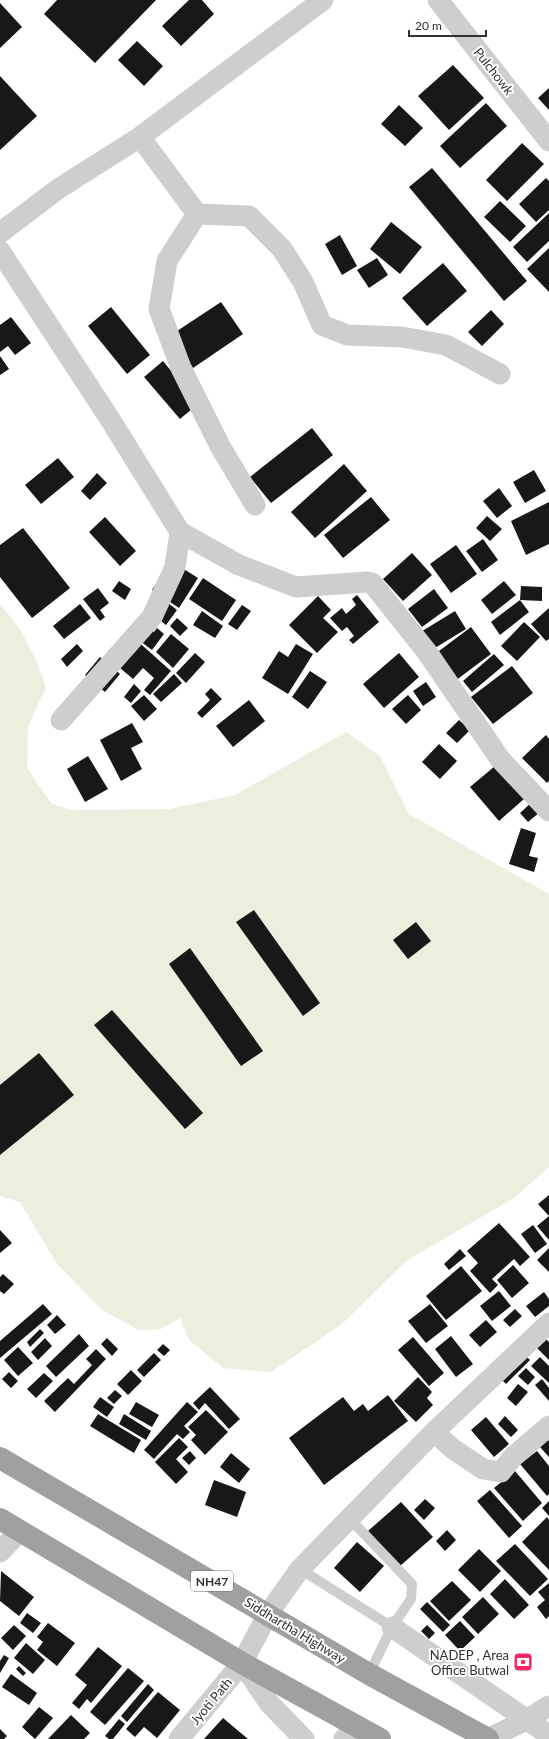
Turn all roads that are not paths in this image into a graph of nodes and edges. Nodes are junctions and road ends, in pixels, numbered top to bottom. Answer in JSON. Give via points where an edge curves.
{"nodes":[{"id":1,"x":323,"y":0,"type":"edge"},
{"id":2,"x":438,"y":0,"type":"edge"},
{"id":3,"x":140,"y":137,"type":"junction"},
{"id":4,"x":549,"y":141,"type":"edge"},
{"id":5,"x":197,"y":214,"type":"junction"},
{"id":6,"x":0,"y":233,"type":"edge"},
{"id":7,"x":0,"y":251,"type":"edge"},
{"id":8,"x":500,"y":374,"type":"dead end"},
{"id":9,"x":256,"y":505,"type":"dead end"},
{"id":10,"x":180,"y":532,"type":"junction"},
{"id":11,"x":61,"y":720,"type":"dead end"},
{"id":12,"x":549,"y":811,"type":"edge"},
{"id":13,"x":549,"y":1323,"type":"edge"},
{"id":14,"x":549,"y":1426,"type":"edge"},
{"id":15,"x":434,"y":1432,"type":"junction"},
{"id":16,"x":0,"y":1458,"type":"edge"},
{"id":17,"x":0,"y":1519,"type":"edge"},
{"id":18,"x":350,"y":1519,"type":"junction"},
{"id":19,"x":20,"y":1531,"type":"junction"},
{"id":20,"x":0,"y":1552,"type":"edge"},
{"id":21,"x":300,"y":1569,"type":"junction"},
{"id":22,"x":268,"y":1614,"type":"junction"},
{"id":23,"x":392,"y":1627,"type":"junction"},
{"id":24,"x":242,"y":1664,"type":"junction"},
{"id":25,"x":369,"y":1674,"type":"junction"},
{"id":26,"x":549,"y":1706,"type":"edge"},
{"id":27,"x":526,"y":1720,"type":"junction"},
{"id":28,"x":349,"y":1732,"type":"edge"},
{"id":29,"x":549,"y":1735,"type":"edge"},
{"id":30,"x":180,"y":1739,"type":"edge"},
{"id":31,"x":304,"y":1739,"type":"edge"},
{"id":32,"x":380,"y":1739,"type":"edge"},
{"id":33,"x":488,"y":1739,"type":"edge"}],
"edges":[{"from":1,"to":3,"type":"street"},
{"from":2,"to":4,"type":"street","name":"Pulchowk"},
{"from":3,"to":5,"type":"street"},
{"from":3,"to":6,"type":"street","via":[[58,189]]},
{"from":5,"to":8,"type":"street","via":[[249,216],[282,249],[303,282],[322,325],[347,335],[402,336],[446,345]]},
{"from":5,"to":9,"type":"street","via":[[167,261],[160,309],[181,368],[220,446]]},
{"from":7,"to":10,"type":"street"},
{"from":10,"to":11,"type":"street","via":[[175,567],[152,617]]},
{"from":10,"to":12,"type":"street","via":[[238,565],[296,587],[367,582],[372,584],[427,652],[500,759]]},
{"from":13,"to":15,"type":"street","name":"Jyoti Path"},
{"from":14,"to":15,"type":"street","via":[[513,1457],[501,1472],[483,1469],[453,1449]]},
{"from":15,"to":18,"type":"street","name":"Jyoti Path"},
{"from":16,"to":22,"type":"highway","name":"Siddhartha Highway","number":"NH47"},
{"from":17,"to":19,"type":"highway"},
{"from":18,"to":21,"type":"street","name":"Jyoti Path"},
{"from":18,"to":23,"type":"lane","via":[[412,1584],[411,1599]]},
{"from":19,"to":20,"type":"street"},
{"from":19,"to":24,"type":"highway"},
{"from":21,"to":22,"type":"street","name":"Jyoti Path"},
{"from":21,"to":23,"type":"lane"},
{"from":22,"to":24,"type":"street","name":"Jyoti Path"},
{"from":22,"to":25,"type":"highway","name":"Siddhartha Highway","number":"NH47"},
{"from":23,"to":25,"type":"lane"},
{"from":23,"to":27,"type":"street"},
{"from":24,"to":28,"type":"highway"},
{"from":24,"to":30,"type":"street","name":"Jyoti Path"},
{"from":24,"to":31,"type":"street","via":[[269,1703]]},
{"from":25,"to":33,"type":"highway","name":"Siddhartha Highway","number":"NH47"},
{"from":26,"to":27,"type":"street"},
{"from":27,"to":29,"type":"street"},
{"from":27,"to":33,"type":"street"},
{"from":28,"to":32,"type":"highway"}]}
